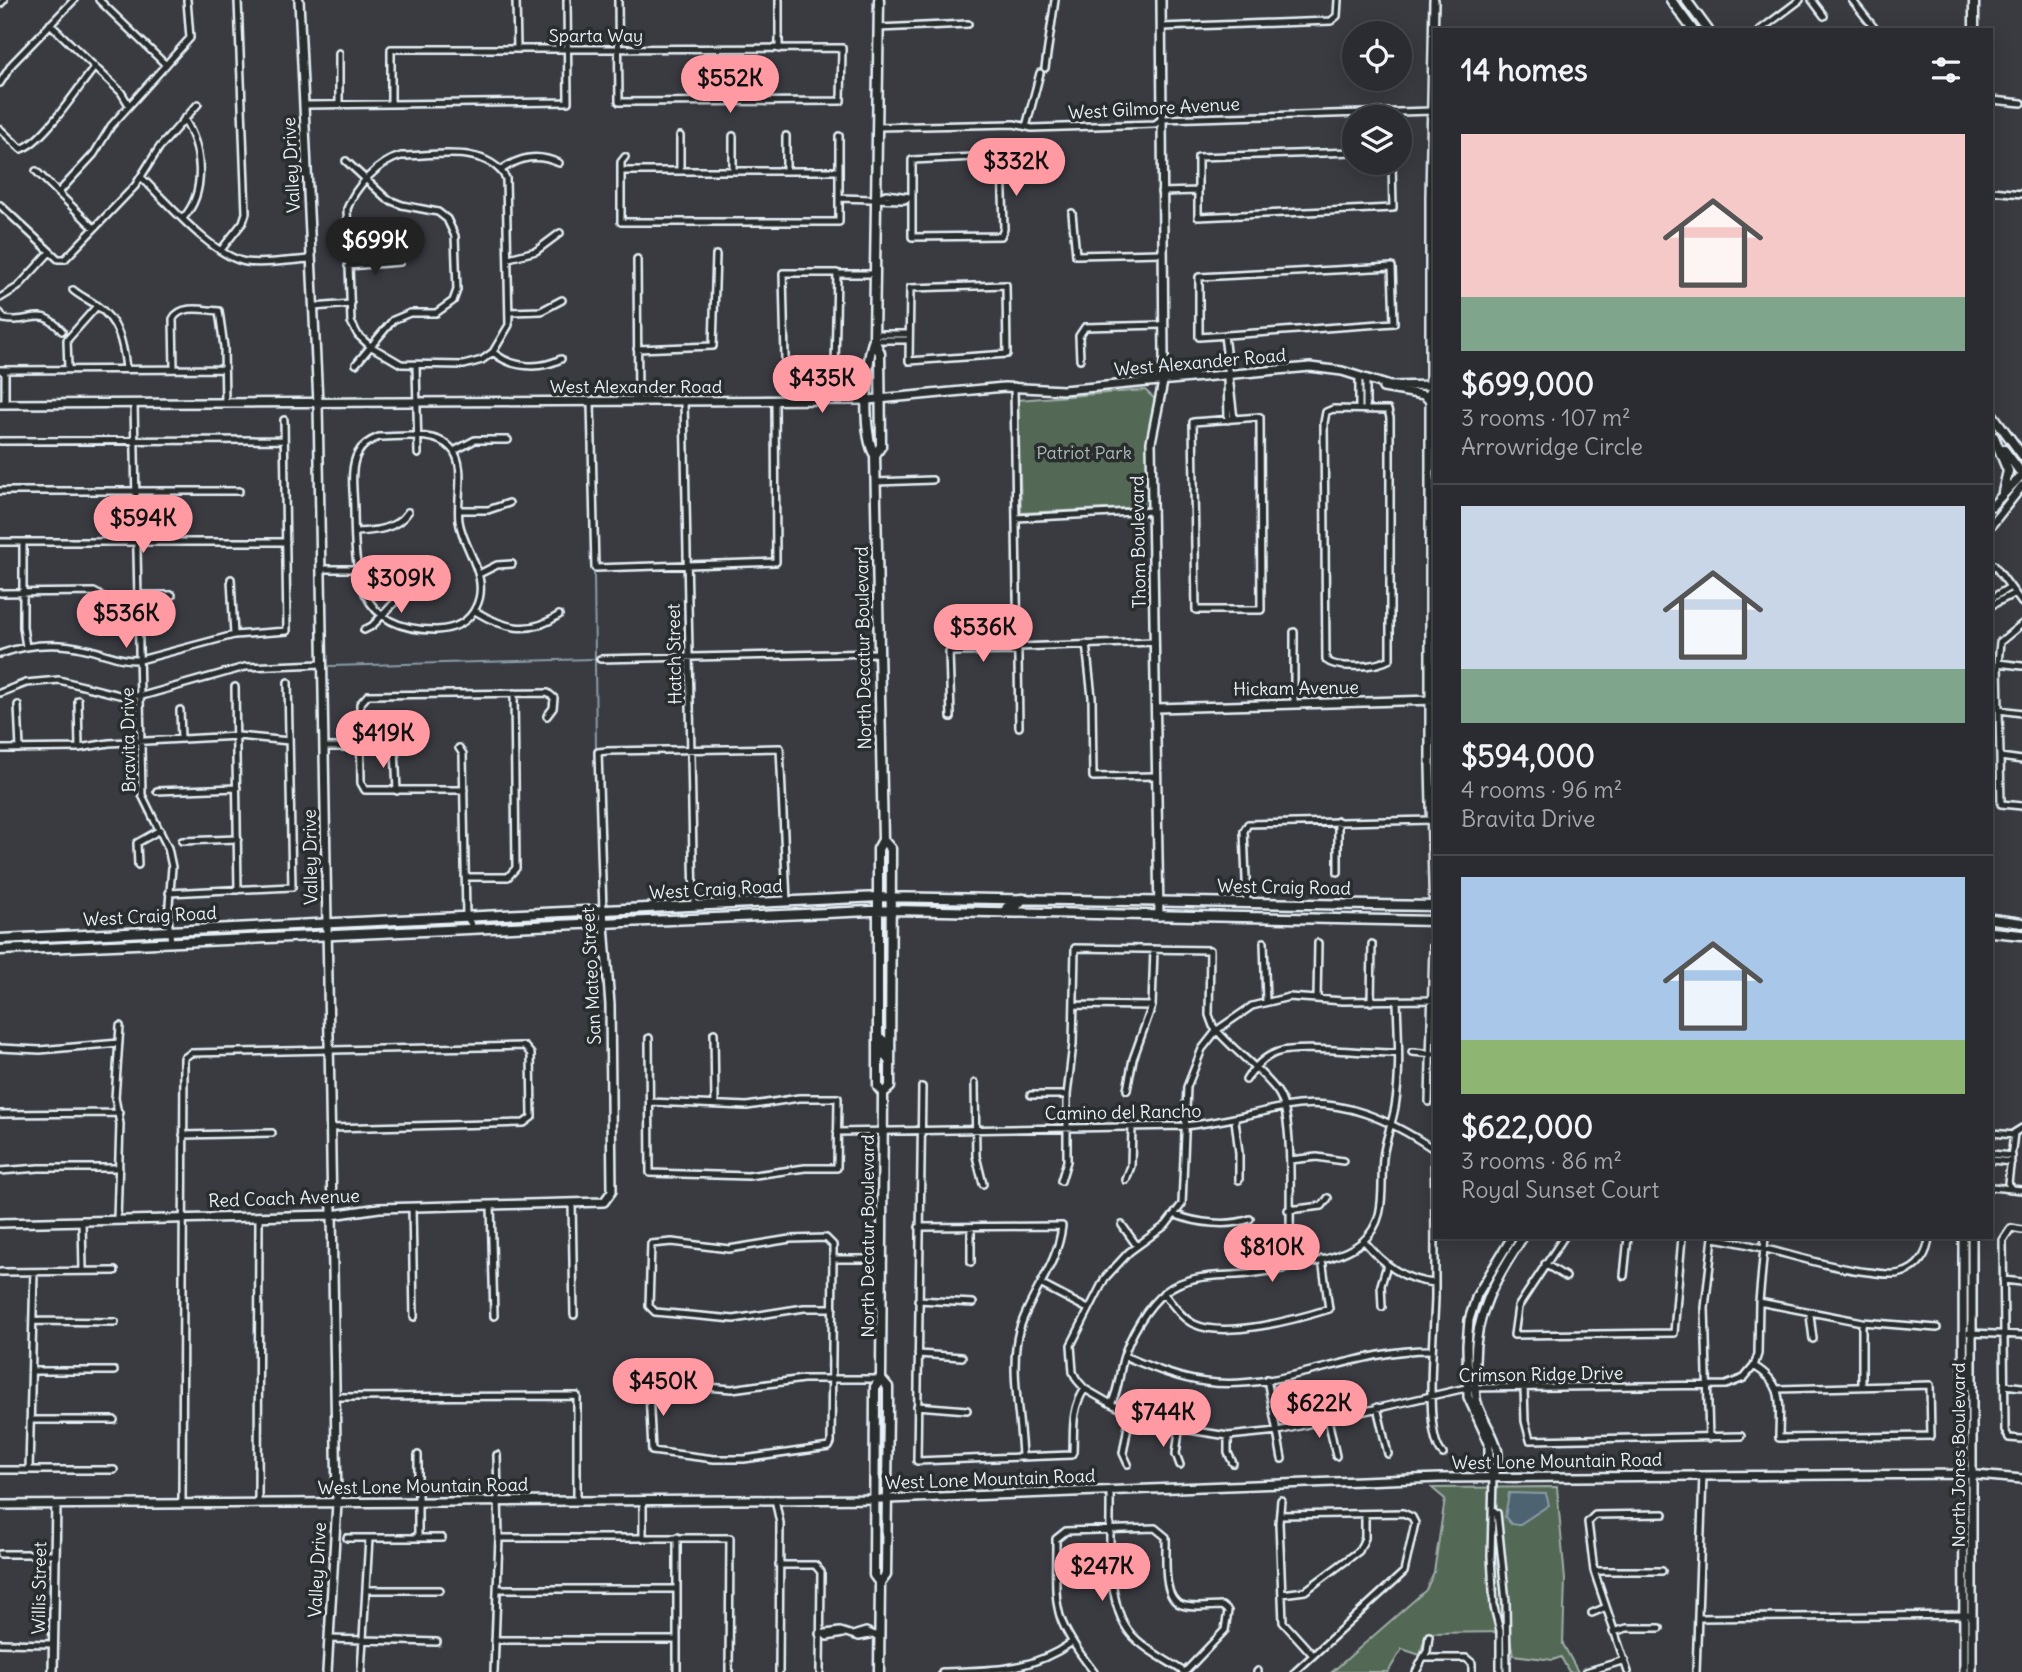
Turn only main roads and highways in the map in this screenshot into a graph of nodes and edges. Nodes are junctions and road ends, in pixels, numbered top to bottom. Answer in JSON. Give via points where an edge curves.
{"nodes":[{"id":1,"x":879,"y":0,"type":"edge"},
{"id":2,"x":1671,"y":0,"type":"edge"},
{"id":3,"x":1686,"y":0,"type":"edge"},
{"id":4,"x":1974,"y":0,"type":"edge"},
{"id":5,"x":1692,"y":28,"type":"edge"},
{"id":6,"x":1707,"y":28,"type":"edge"},
{"id":7,"x":1974,"y":28,"type":"edge"},
{"id":8,"x":874,"y":337,"type":"junction"},
{"id":9,"x":1993,"y":415,"type":"edge"},
{"id":10,"x":1993,"y":435,"type":"edge"},
{"id":11,"x":875,"y":455,"type":"junction"},
{"id":12,"x":2022,"y":455,"type":"edge"},
{"id":13,"x":2022,"y":475,"type":"edge"},
{"id":14,"x":2003,"y":492,"type":"road end"},
{"id":15,"x":883,"y":840,"type":"junction"},
{"id":16,"x":879,"y":897,"type":"junction"},
{"id":17,"x":892,"y":897,"type":"junction"},
{"id":18,"x":1023,"y":899,"type":"junction"},
{"id":19,"x":1040,"y":899,"type":"junction"},
{"id":20,"x":750,"y":903,"type":"junction"},
{"id":21,"x":1433,"y":906,"type":"edge"},
{"id":22,"x":892,"y":910,"type":"junction"},
{"id":23,"x":879,"y":911,"type":"junction"},
{"id":24,"x":1004,"y":913,"type":"junction"},
{"id":25,"x":1022,"y":914,"type":"junction"},
{"id":26,"x":750,"y":916,"type":"junction"},
{"id":27,"x":1993,"y":919,"type":"edge"},
{"id":28,"x":1433,"y":921,"type":"edge"},
{"id":29,"x":2022,"y":923,"type":"edge"},
{"id":30,"x":1993,"y":932,"type":"edge"},
{"id":31,"x":2022,"y":935,"type":"edge"},
{"id":32,"x":58,"y":936,"type":"junction"},
{"id":33,"x":0,"y":939,"type":"edge"},
{"id":34,"x":58,"y":947,"type":"junction"},
{"id":35,"x":0,"y":950,"type":"edge"},
{"id":36,"x":879,"y":1037,"type":"junction"},
{"id":37,"x":878,"y":1052,"type":"junction"},
{"id":38,"x":890,"y":1063,"type":"junction"},
{"id":39,"x":890,"y":1076,"type":"junction"},
{"id":40,"x":883,"y":1093,"type":"junction"},
{"id":41,"x":881,"y":1379,"type":"junction"},
{"id":42,"x":880,"y":1583,"type":"junction"},
{"id":43,"x":879,"y":1672,"type":"edge"}],
"edges":[{"from":1,"to":8,"type":"main road","name":"North Decatur Boulevard"},
{"from":2,"to":5,"type":"main road"},
{"from":3,"to":6,"type":"main road"},
{"from":4,"to":7,"type":"main road"},
{"from":8,"to":11,"type":"main road","name":"North Decatur Boulevard","via":[[880,353],[881,446]]},
{"from":8,"to":11,"type":"main road","name":"North Decatur Boulevard","via":[[868,353],[868,400],[869,447]]},
{"from":9,"to":12,"type":"main road"},
{"from":10,"to":13,"type":"main road"},
{"from":10,"to":14,"type":"main road","via":[[2008,471]]},
{"from":11,"to":15,"type":"main road","name":"North Decatur Boulevard"},
{"from":15,"to":16,"type":"main road","name":"North Decatur Boulevard","via":[[878,849]]},
{"from":15,"to":17,"type":"main road","name":"North Decatur Boulevard","via":[[891,849]]},
{"from":16,"to":17,"type":"main road","name":"West Craig Road"},
{"from":16,"to":20,"type":"main road","name":"West Craig Road"},
{"from":16,"to":23,"type":"main road","name":"North Decatur Boulevard"},
{"from":17,"to":18,"type":"main road","name":"West Craig Road"},
{"from":17,"to":22,"type":"main road","name":"North Decatur Boulevard"},
{"from":18,"to":19,"type":"main road","name":"West Craig Road"},
{"from":18,"to":24,"type":"main road"},
{"from":19,"to":21,"type":"main road","name":"West Craig Road"},
{"from":19,"to":25,"type":"main road","via":[[1024,907]]},
{"from":20,"to":26,"type":"main road"},
{"from":20,"to":32,"type":"main road","name":"West Craig Road"},
{"from":22,"to":23,"type":"main road","name":"West Craig Road"},
{"from":22,"to":24,"type":"main road","name":"West Craig Road"},
{"from":22,"to":38,"type":"main road","name":"North Decatur Boulevard"},
{"from":23,"to":26,"type":"main road","name":"West Craig Road"},
{"from":23,"to":36,"type":"main road","name":"North Decatur Boulevard"},
{"from":24,"to":25,"type":"main road","name":"West Craig Road"},
{"from":25,"to":28,"type":"main road","name":"West Craig Road"},
{"from":26,"to":34,"type":"main road","name":"West Craig Road"},
{"from":27,"to":29,"type":"main road"},
{"from":30,"to":31,"type":"main road"},
{"from":32,"to":33,"type":"main road","name":"West Craig Road"},
{"from":32,"to":34,"type":"main road"},
{"from":34,"to":35,"type":"main road","name":"West Craig Road"},
{"from":36,"to":37,"type":"main road","name":"North Decatur Boulevard"},
{"from":36,"to":38,"type":"main road"},
{"from":37,"to":39,"type":"main road","via":[[884,1072]]},
{"from":37,"to":40,"type":"main road","name":"North Decatur Boulevard","via":[[878,1087]]},
{"from":38,"to":39,"type":"main road","name":"North Decatur Boulevard"},
{"from":39,"to":40,"type":"main road","name":"North Decatur Boulevard","via":[[890,1087]]},
{"from":40,"to":41,"type":"main road","name":"North Decatur Boulevard"},
{"from":41,"to":42,"type":"main road","name":"North Decatur Boulevard","via":[[875,1387],[874,1499],[874,1575]]},
{"from":41,"to":42,"type":"main road","name":"North Decatur Boulevard","via":[[888,1387],[886,1575]]},
{"from":42,"to":43,"type":"main road","name":"North Decatur Boulevard"}]}
